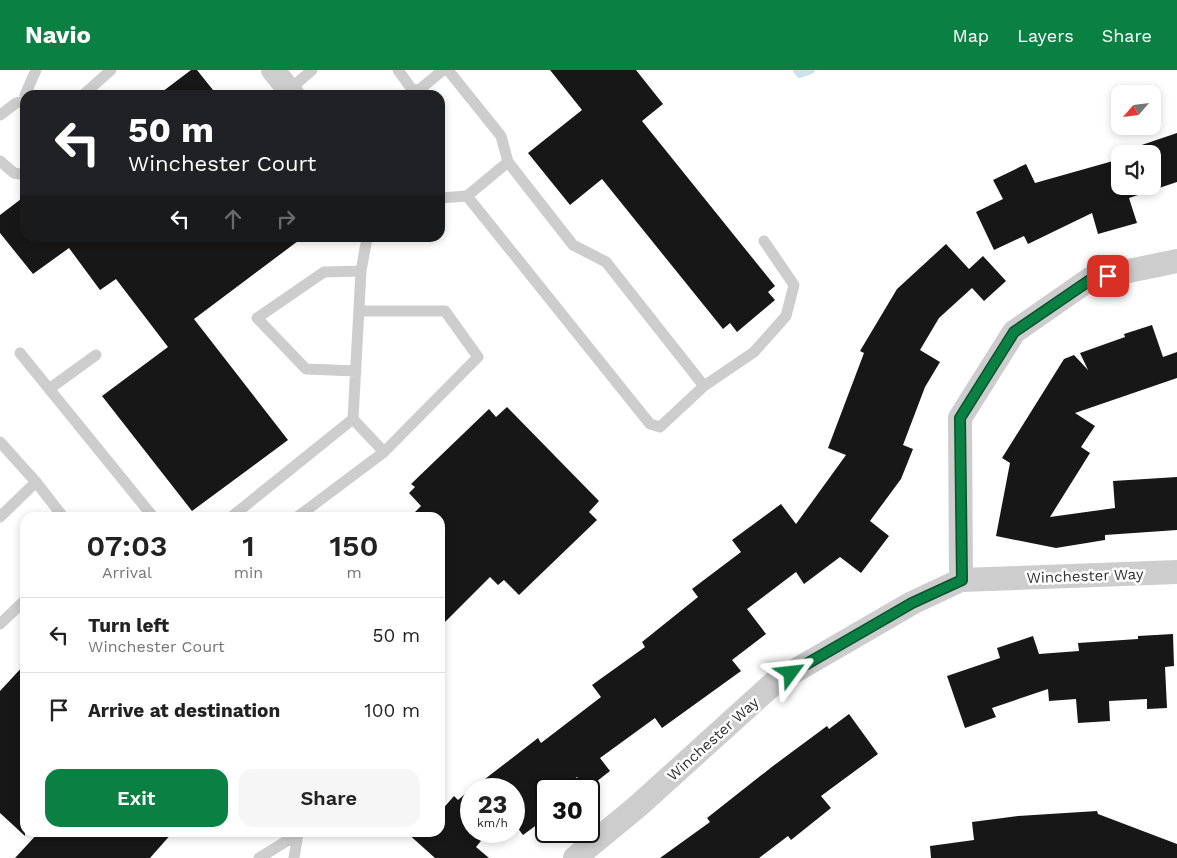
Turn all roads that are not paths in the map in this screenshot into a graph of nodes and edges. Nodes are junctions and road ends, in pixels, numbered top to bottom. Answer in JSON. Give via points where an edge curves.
{"nodes":[{"id":1,"x":36,"y":70,"type":"edge"},
{"id":2,"x":111,"y":70,"type":"edge"},
{"id":3,"x":273,"y":70,"type":"edge"},
{"id":4,"x":312,"y":70,"type":"edge"},
{"id":5,"x":398,"y":70,"type":"edge"},
{"id":6,"x":443,"y":70,"type":"edge"},
{"id":7,"x":448,"y":70,"type":"edge"},
{"id":8,"x":458,"y":74,"type":"edge"},
{"id":9,"x":27,"y":90,"type":"edge"},
{"id":10,"x":89,"y":90,"type":"edge"},
{"id":11,"x":289,"y":90,"type":"edge"},
{"id":12,"x":293,"y":90,"type":"edge"},
{"id":13,"x":20,"y":100,"type":"edge"},
{"id":14,"x":0,"y":116,"type":"edge"},
{"id":15,"x":0,"y":161,"type":"edge"},
{"id":16,"x":508,"y":162,"type":"junction"},
{"id":17,"x":20,"y":174,"type":"edge"},
{"id":18,"x":467,"y":196,"type":"junction"},
{"id":19,"x":445,"y":198,"type":"edge"},
{"id":20,"x":764,"y":241,"type":"dead end"},
{"id":21,"x":366,"y":242,"type":"edge"},
{"id":22,"x":1177,"y":261,"type":"edge"},
{"id":23,"x":361,"y":271,"type":"junction"},
{"id":24,"x":359,"y":311,"type":"junction"},
{"id":25,"x":20,"y":353,"type":"dead end"},
{"id":26,"x":96,"y":355,"type":"dead end"},
{"id":27,"x":356,"y":371,"type":"junction"},
{"id":28,"x":704,"y":386,"type":"junction"},
{"id":29,"x":50,"y":389,"type":"junction"},
{"id":30,"x":353,"y":419,"type":"junction"},
{"id":31,"x":0,"y":442,"type":"edge"},
{"id":32,"x":384,"y":452,"type":"junction"},
{"id":33,"x":36,"y":482,"type":"junction"},
{"id":34,"x":59,"y":512,"type":"edge"},
{"id":35,"x":149,"y":512,"type":"edge"},
{"id":36,"x":237,"y":512,"type":"edge"},
{"id":37,"x":304,"y":512,"type":"edge"},
{"id":38,"x":0,"y":517,"type":"edge"},
{"id":39,"x":1177,"y":572,"type":"edge"},
{"id":40,"x":962,"y":580,"type":"junction"},
{"id":41,"x":20,"y":605,"type":"edge"},
{"id":42,"x":0,"y":624,"type":"edge"},
{"id":43,"x":292,"y":837,"type":"edge"},
{"id":44,"x":297,"y":837,"type":"edge"},
{"id":45,"x":260,"y":858,"type":"edge"},
{"id":46,"x":294,"y":858,"type":"edge"},
{"id":47,"x":575,"y":858,"type":"edge"}],
"edges":[{"from":1,"to":9,"type":"lane"},
{"from":2,"to":10,"type":"lane"},
{"from":3,"to":11,"type":"street"},
{"from":4,"to":12,"type":"lane"},
{"from":5,"to":6,"type":"lane","via":[[411,88],[419,90]]},
{"from":7,"to":8,"type":"lane"},
{"from":8,"to":16,"type":"lane","via":[[501,136]]},
{"from":13,"to":14,"type":"lane"},
{"from":15,"to":17,"type":"lane"},
{"from":16,"to":18,"type":"lane"},
{"from":16,"to":28,"type":"lane","via":[[573,246],[606,262]]},
{"from":18,"to":19,"type":"lane"},
{"from":18,"to":28,"type":"lane","via":[[650,424],[660,427]]},
{"from":20,"to":28,"type":"lane","via":[[794,285],[786,316],[754,352]]},
{"from":21,"to":23,"type":"lane"},
{"from":22,"to":40,"type":"street","via":[[1090,280],[1014,332],[960,418]]},
{"from":23,"to":24,"type":"lane"},
{"from":23,"to":27,"type":"lane","via":[[324,272],[257,318],[306,369]]},
{"from":24,"to":27,"type":"lane"},
{"from":24,"to":32,"type":"lane","via":[[445,310],[478,357]]},
{"from":25,"to":29,"type":"lane"},
{"from":26,"to":29,"type":"lane"},
{"from":27,"to":30,"type":"lane"},
{"from":29,"to":35,"type":"lane"},
{"from":30,"to":32,"type":"lane"},
{"from":30,"to":36,"type":"lane"},
{"from":31,"to":33,"type":"lane"},
{"from":32,"to":37,"type":"lane"},
{"from":33,"to":34,"type":"lane"},
{"from":33,"to":38,"type":"lane"},
{"from":39,"to":40,"type":"street","name":"Winchester Way"},
{"from":40,"to":47,"type":"street","name":"Winchester Way","via":[[912,603],[774,684]]},
{"from":41,"to":42,"type":"lane"},
{"from":43,"to":45,"type":"lane"},
{"from":44,"to":46,"type":"lane"}]}
